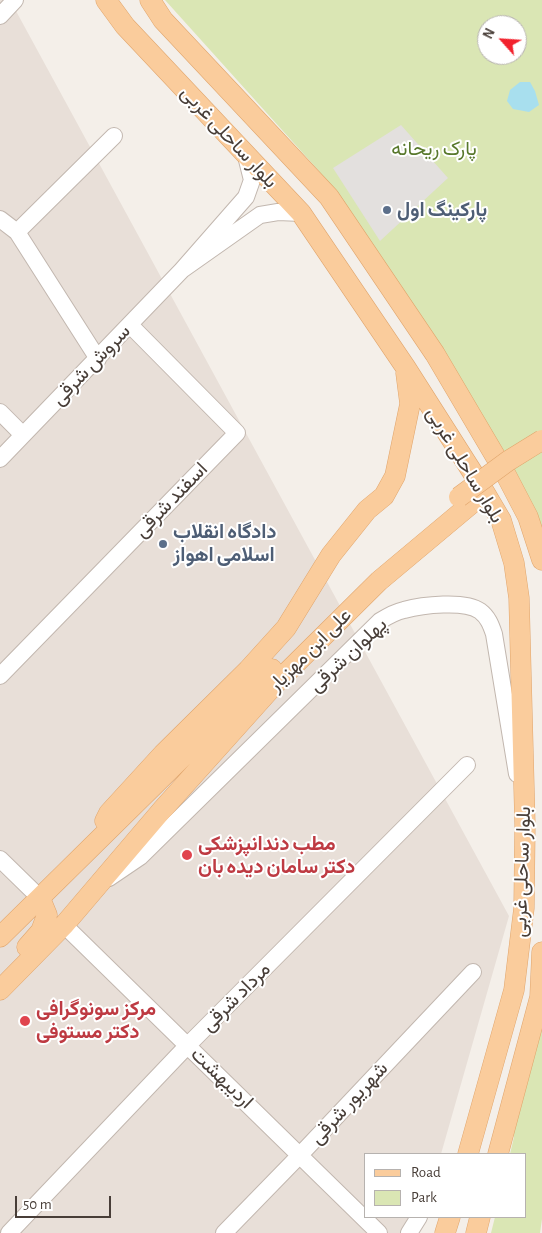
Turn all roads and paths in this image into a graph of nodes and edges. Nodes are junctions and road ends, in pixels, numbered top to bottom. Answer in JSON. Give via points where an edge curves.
{"nodes":[{"id":1,"x":15,"y":0,"type":"edge"},
{"id":2,"x":106,"y":0,"type":"edge"},
{"id":3,"x":150,"y":0,"type":"edge"},
{"id":4,"x":0,"y":16,"type":"edge"},
{"id":5,"x":114,"y":136,"type":"dead end"},
{"id":6,"x":246,"y":156,"type":"junction"},
{"id":7,"x":300,"y":213,"type":"junction"},
{"id":8,"x":0,"y":219,"type":"edge"},
{"id":9,"x":17,"y":232,"type":"junction"},
{"id":10,"x":182,"y":270,"type":"junction"},
{"id":11,"x":130,"y":325,"type":"junction"},
{"id":12,"x":98,"y":359,"type":"junction"},
{"id":13,"x":406,"y":368,"type":"junction"},
{"id":14,"x":0,"y":412,"type":"edge"},
{"id":15,"x":23,"y":435,"type":"junction"},
{"id":16,"x":542,"y":440,"type":"edge"},
{"id":17,"x":542,"y":455,"type":"edge"},
{"id":18,"x":0,"y":459,"type":"edge"},
{"id":19,"x":465,"y":500,"type":"junction"},
{"id":20,"x":542,"y":560,"type":"edge"},
{"id":21,"x":0,"y":676,"type":"edge"},
{"id":22,"x":467,"y":765,"type":"dead end"},
{"id":23,"x":162,"y":810,"type":"joint"},
{"id":24,"x":525,"y":825,"type":"junction"},
{"id":25,"x":96,"y":844,"type":"junction"},
{"id":26,"x":0,"y":859,"type":"edge"},
{"id":27,"x":97,"y":886,"type":"junction"},
{"id":28,"x":40,"y":898,"type":"junction"},
{"id":29,"x":64,"y":925,"type":"junction"},
{"id":30,"x":0,"y":937,"type":"edge"},
{"id":31,"x":542,"y":952,"type":"edge"},
{"id":32,"x":473,"y":972,"type":"dead end"},
{"id":33,"x":0,"y":976,"type":"edge"},
{"id":34,"x":0,"y":990,"type":"edge"},
{"id":35,"x":188,"y":1045,"type":"junction"},
{"id":36,"x":477,"y":1123,"type":"junction"},
{"id":37,"x":458,"y":1153,"type":"edge"},
{"id":38,"x":468,"y":1153,"type":"edge"},
{"id":39,"x":498,"y":1153,"type":"edge"},
{"id":40,"x":300,"y":1155,"type":"junction"},
{"id":41,"x":418,"y":1218,"type":"edge"},
{"id":42,"x":450,"y":1218,"type":"edge"},
{"id":43,"x":480,"y":1218,"type":"edge"},
{"id":44,"x":9,"y":1233,"type":"edge"},
{"id":45,"x":224,"y":1233,"type":"edge"},
{"id":46,"x":379,"y":1233,"type":"edge"},
{"id":47,"x":409,"y":1233,"type":"edge"},
{"id":48,"x":445,"y":1233,"type":"edge"},
{"id":49,"x":476,"y":1233,"type":"edge"}],
"edges":[{"from":1,"to":4,"type":"street"},
{"from":2,"to":6,"type":"main road","name":"بلوار ساحلی غربی","via":[[125,26]]},
{"from":3,"to":20,"type":"main road","name":"بلوار ساحلی غربی","via":[[164,20],[329,197],[434,354],[504,471],[528,517]]},
{"from":5,"to":9,"type":"street"},
{"from":6,"to":7,"type":"main road","name":"بلوار ساحلی غربی"},
{"from":6,"to":10,"type":"street","via":[[252,180],[246,197]]},
{"from":7,"to":10,"type":"street","via":[[260,215]]},
{"from":7,"to":13,"type":"main road","name":"بلوار ساحلی غربی"},
{"from":8,"to":9,"type":"street"},
{"from":9,"to":12,"type":"street"},
{"from":10,"to":11,"type":"street","name":"سروش شرقی"},
{"from":11,"to":12,"type":"street","name":"سروش شرقی"},
{"from":11,"to":21,"type":"street","name":"اسفند شرقی","via":[[237,432]]},
{"from":12,"to":15,"type":"street","name":"سروش شرقی"},
{"from":13,"to":24,"type":"main road","name":"بلوار ساحلی غربی","via":[[501,520],[514,562],[519,598]]},
{"from":13,"to":25,"type":"main road","via":[[410,404],[395,476],[384,496],[367,510],[331,555],[286,628],[109,813]]},
{"from":14,"to":15,"type":"street"},
{"from":15,"to":18,"type":"street","name":"سروش شرقی"},
{"from":16,"to":19,"type":"main road","bridge":true,"via":[[508,461]]},
{"from":17,"to":19,"type":"main road"},
{"from":19,"to":23,"type":"main road","name":"علی ابن مهزیار","via":[[275,684]]},
{"from":19,"to":25,"type":"main road","via":[[360,581]]},
{"from":22,"to":35,"type":"street","name":"مرداد شرقی"},
{"from":23,"to":27,"type":"main road","name":"پهلوان شرقی"},
{"from":24,"to":27,"type":"street","name":"پهلوان شرقی","via":[[494,634],[489,620],[464,604],[406,609],[380,621],[140,857]]},
{"from":24,"to":36,"type":"main road","name":"بلوار ساحلی غربی","via":[[524,908],[514,990]]},
{"from":25,"to":28,"type":"main road"},
{"from":26,"to":28,"type":"street"},
{"from":27,"to":29,"type":"main road","name":"پهلوان شرقی"},
{"from":28,"to":30,"type":"main road"},
{"from":28,"to":33,"type":"main road","via":[[47,916],[41,931]]},
{"from":29,"to":34,"type":"main road","name":"پهلوان شرقی"},
{"from":29,"to":35,"type":"street","name":"اردیبهشت"},
{"from":31,"to":39,"type":"main road","name":"بلوار ساحلی غربی","via":[[540,996]]},
{"from":32,"to":40,"type":"street","name":"شهریور شرقی"},
{"from":35,"to":40,"type":"street","name":"اردیبهشت"},
{"from":35,"to":44,"type":"street","name":"مرداد شرقی"},
{"from":36,"to":37,"type":"street"},
{"from":36,"to":38,"type":"main road","name":"بلوار ساحلی غربی"},
{"from":40,"to":45,"type":"street","name":"شهریور شرقی"},
{"from":40,"to":46,"type":"street","name":"اردیبهشت"},
{"from":41,"to":47,"type":"street"},
{"from":42,"to":48,"type":"main road"},
{"from":43,"to":49,"type":"main road"}]}
